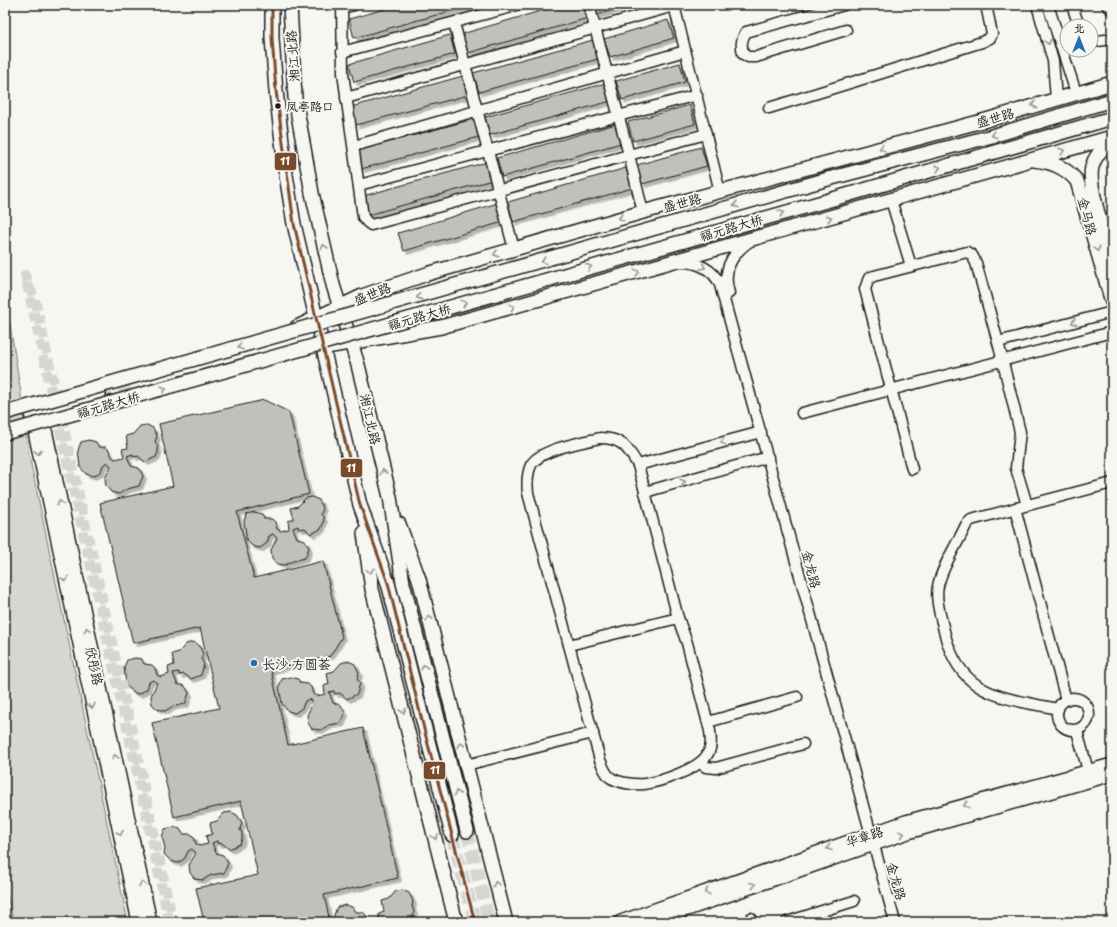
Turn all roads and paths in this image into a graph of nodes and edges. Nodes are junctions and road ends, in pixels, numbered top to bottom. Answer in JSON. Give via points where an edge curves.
{"nodes":[{"id":1,"x":272,"y":5,"type":"edge"},
{"id":2,"x":290,"y":5,"type":"edge"},
{"id":3,"x":354,"y":5,"type":"edge"},
{"id":4,"x":519,"y":5,"type":"edge"},
{"id":5,"x":589,"y":5,"type":"edge"},
{"id":6,"x":674,"y":5,"type":"edge"},
{"id":7,"x":844,"y":5,"type":"edge"},
{"id":8,"x":986,"y":5,"type":"edge"},
{"id":9,"x":1037,"y":5,"type":"edge"},
{"id":10,"x":1048,"y":5,"type":"edge"},
{"id":11,"x":1072,"y":5,"type":"edge"},
{"id":12,"x":1107,"y":5,"type":"edge"},
{"id":13,"x":342,"y":7,"type":"edge"},
{"id":14,"x":484,"y":10,"type":"edge"},
{"id":15,"x":1112,"y":10,"type":"edge"},
{"id":16,"x":1076,"y":18,"type":"edge"},
{"id":17,"x":454,"y":24,"type":"junction"},
{"id":18,"x":595,"y":28,"type":"junction"},
{"id":19,"x":846,"y":30,"type":"dead end"},
{"id":20,"x":1112,"y":39,"type":"edge"},
{"id":21,"x":1099,"y":41,"type":"edge"},
{"id":22,"x":685,"y":50,"type":"junction"},
{"id":23,"x":342,"y":52,"type":"junction"},
{"id":24,"x":465,"y":64,"type":"junction"},
{"id":25,"x":607,"y":73,"type":"junction"},
{"id":26,"x":1112,"y":83,"type":"edge"},
{"id":27,"x":1076,"y":93,"type":"junction"},
{"id":28,"x":697,"y":95,"type":"junction"},
{"id":29,"x":346,"y":98,"type":"junction"},
{"id":30,"x":1056,"y":99,"type":"junction"},
{"id":31,"x":1112,"y":100,"type":"edge"},
{"id":32,"x":769,"y":108,"type":"dead end"},
{"id":33,"x":478,"y":110,"type":"junction"},
{"id":34,"x":619,"y":116,"type":"junction"},
{"id":35,"x":1112,"y":118,"type":"edge"},
{"id":36,"x":986,"y":120,"type":"junction"},
{"id":37,"x":706,"y":134,"type":"junction"},
{"id":38,"x":1112,"y":137,"type":"edge"},
{"id":39,"x":1112,"y":140,"type":"edge"},
{"id":40,"x":354,"y":146,"type":"junction"},
{"id":41,"x":489,"y":150,"type":"junction"},
{"id":42,"x":629,"y":155,"type":"junction"},
{"id":43,"x":1032,"y":159,"type":"junction"},
{"id":44,"x":1006,"y":166,"type":"junction"},
{"id":45,"x":828,"y":179,"type":"junction"},
{"id":46,"x":359,"y":185,"type":"junction"},
{"id":47,"x":500,"y":191,"type":"junction"},
{"id":48,"x":720,"y":192,"type":"junction"},
{"id":49,"x":834,"y":199,"type":"junction"},
{"id":50,"x":891,"y":200,"type":"junction"},
{"id":51,"x":643,"y":212,"type":"junction"},
{"id":52,"x":754,"y":239,"type":"junction"},
{"id":53,"x":514,"y":249,"type":"junction"},
{"id":54,"x":1112,"y":260,"type":"edge"},
{"id":55,"x":665,"y":264,"type":"junction"},
{"id":56,"x":911,"y":266,"type":"junction"},
{"id":57,"x":1112,"y":302,"type":"edge"},
{"id":58,"x":340,"y":306,"type":"junction"},
{"id":59,"x":1112,"y":312,"type":"edge"},
{"id":60,"x":317,"y":317,"type":"junction"},
{"id":61,"x":1112,"y":332,"type":"edge"},
{"id":62,"x":998,"y":342,"type":"junction"},
{"id":63,"x":351,"y":343,"type":"junction"},
{"id":64,"x":323,"y":347,"type":"junction"},
{"id":65,"x":1003,"y":361,"type":"junction"},
{"id":66,"x":891,"y":390,"type":"junction"},
{"id":67,"x":100,"y":397,"type":"tunnel mouth"},
{"id":68,"x":5,"y":413,"type":"edge"},
{"id":69,"x":802,"y":413,"type":"dead end"},
{"id":70,"x":36,"y":414,"type":"junction"},
{"id":71,"x":761,"y":432,"type":"junction"},
{"id":72,"x":5,"y":433,"type":"edge"},
{"id":73,"x":768,"y":457,"type":"junction"},
{"id":74,"x":638,"y":465,"type":"junction"},
{"id":75,"x":912,"y":469,"type":"dead end"},
{"id":76,"x":1112,"y":483,"type":"edge"},
{"id":77,"x":645,"y":492,"type":"junction"},
{"id":78,"x":390,"y":498,"type":"junction"},
{"id":79,"x":360,"y":505,"type":"junction"},
{"id":80,"x":1027,"y":505,"type":"junction"},
{"id":81,"x":1015,"y":508,"type":"junction"},
{"id":82,"x":678,"y":618,"type":"junction"},
{"id":83,"x":569,"y":645,"type":"junction"},
{"id":84,"x":798,"y":697,"type":"dead end"},
{"id":85,"x":1066,"y":700,"type":"junction"},
{"id":86,"x":1058,"y":709,"type":"junction"},
{"id":87,"x":708,"y":722,"type":"junction"},
{"id":88,"x":1077,"y":731,"type":"junction"},
{"id":89,"x":593,"y":733,"type":"junction"},
{"id":90,"x":803,"y":744,"type":"dead end"},
{"id":91,"x":700,"y":763,"type":"junction"},
{"id":92,"x":466,"y":765,"type":"junction"},
{"id":93,"x":1112,"y":765,"type":"edge"},
{"id":94,"x":1112,"y":774,"type":"edge"},
{"id":95,"x":1089,"y":776,"type":"junction"},
{"id":96,"x":467,"y":831,"type":"tunnel mouth"},
{"id":97,"x":452,"y":835,"type":"tunnel mouth"},
{"id":98,"x":875,"y":837,"type":"junction"},
{"id":99,"x":854,"y":901,"type":"dead end"},
{"id":100,"x":139,"y":922,"type":"edge"},
{"id":101,"x":150,"y":922,"type":"edge"},
{"id":102,"x":456,"y":922,"type":"edge"},
{"id":103,"x":506,"y":922,"type":"edge"},
{"id":104,"x":620,"y":922,"type":"edge"},
{"id":105,"x":650,"y":922,"type":"edge"},
{"id":106,"x":787,"y":922,"type":"edge"},
{"id":107,"x":895,"y":922,"type":"edge"},
{"id":108,"x":902,"y":922,"type":"edge"}],
"edges":[{"from":1,"to":60,"type":"main road","name":"湘江北路","via":[[276,91],[290,199]]},
{"from":58,"to":2,"type":"main road","name":"湘江北路","one_way":true,"via":[[301,137],[292,68]]},
{"from":3,"to":13,"type":"street"},
{"from":4,"to":14,"type":"street"},
{"from":5,"to":18,"type":"street"},
{"from":6,"to":18,"type":"street"},
{"from":6,"to":22,"type":"street"},
{"from":7,"to":19,"type":"street","via":[[746,32],[741,47],[743,54],[756,57]]},
{"from":8,"to":32,"type":"street","via":[[992,34],[982,42]]},
{"from":9,"to":30,"type":"street","one_way":true,"via":[[1053,61]]},
{"from":10,"to":27,"type":"street"},
{"from":11,"to":16,"type":"street"},
{"from":12,"to":15,"type":"street"},
{"from":13,"to":23,"type":"street"},
{"from":14,"to":17,"type":"street"},
{"from":17,"to":23,"type":"street"},
{"from":17,"to":24,"type":"street"},
{"from":18,"to":24,"type":"street"},
{"from":18,"to":25,"type":"street"},
{"from":20,"to":21,"type":"street"},
{"from":22,"to":25,"type":"street"},
{"from":22,"to":28,"type":"street"},
{"from":23,"to":29,"type":"street"},
{"from":24,"to":29,"type":"street"},
{"from":24,"to":33,"type":"street"},
{"from":25,"to":33,"type":"street"},
{"from":25,"to":34,"type":"street"},
{"from":26,"to":27,"type":"main road","name":"盛世路"},
{"from":27,"to":30,"type":"main road","name":"盛世路"},
{"from":28,"to":34,"type":"street"},
{"from":28,"to":37,"type":"street"},
{"from":29,"to":40,"type":"street"},
{"from":30,"to":36,"type":"main road","name":"盛世路","one_way":true},
{"from":31,"to":45,"type":"main road","one_way":true,"via":[[992,136]]},
{"from":33,"to":40,"type":"street"},
{"from":33,"to":41,"type":"street"},
{"from":34,"to":41,"type":"street"},
{"from":34,"to":42,"type":"street"},
{"from":49,"to":35,"type":"main road","one_way":true},
{"from":36,"to":45,"type":"main road"},
{"from":36,"to":48,"type":"main road","name":"盛世路","one_way":true},
{"from":37,"to":42,"type":"street"},
{"from":37,"to":48,"type":"street"},
{"from":43,"to":38,"type":"main road","name":"盛世路","one_way":true},
{"from":39,"to":54,"type":"main road","name":"金马路","via":[[1096,157],[1091,176]]},
{"from":40,"to":46,"type":"street"},
{"from":41,"to":46,"type":"street"},
{"from":41,"to":47,"type":"street"},
{"from":42,"to":47,"type":"street"},
{"from":42,"to":51,"type":"street"},
{"from":43,"to":44,"type":"main road","name":"盛世路"},
{"from":43,"to":57,"type":"main road","name":"金马路","one_way":true,"via":[[1065,169],[1077,181]]},
{"from":44,"to":49,"type":"main road"},
{"from":44,"to":50,"type":"main road","name":"盛世路"},
{"from":45,"to":68,"type":"main road","name":"福元路大桥","one_way":true,"bridge":true},
{"from":46,"to":47,"type":"street","via":[[364,217],[371,225]]},
{"from":47,"to":53,"type":"street"},
{"from":48,"to":51,"type":"main road","name":"盛世路"},
{"from":72,"to":49,"type":"main road","name":"福元路大桥","one_way":true,"bridge":true},
{"from":52,"to":50,"type":"main road","name":"盛世路","one_way":true},
{"from":50,"to":56,"type":"street"},
{"from":51,"to":53,"type":"main road","name":"盛世路","one_way":true},
{"from":52,"to":55,"type":"main road","name":"盛世路"},
{"from":52,"to":98,"type":"street","name":"金龙路","via":[[741,248],[730,261],[726,284]]},
{"from":53,"to":58,"type":"main road","name":"盛世路","one_way":true,"via":[[390,285]]},
{"from":63,"to":55,"type":"main road","name":"盛世路","one_way":true,"via":[[441,327]]},
{"from":55,"to":71,"type":"street","name":"金龙路","one_way":true,"via":[[695,264],[718,278]]},
{"from":56,"to":62,"type":"street","via":[[962,252],[972,255]]},
{"from":56,"to":66,"type":"street","via":[[869,278],[865,289]]},
{"from":58,"to":60,"type":"main road","name":"盛世路"},
{"from":58,"to":63,"type":"main road","name":"湘江北路"},
{"from":59,"to":62,"type":"street","one_way":true},
{"from":60,"to":64,"type":"main road","name":"湘江北路"},
{"from":60,"to":64,"type":"main road","name":"盛世路","via":[[263,351]]},
{"from":61,"to":65,"type":"street"},
{"from":62,"to":65,"type":"street"},
{"from":63,"to":64,"type":"main road","name":"盛世路"},
{"from":78,"to":63,"type":"main road","name":"湘江北路","one_way":true},
{"from":64,"to":79,"type":"main road","name":"湘江北路"},
{"from":65,"to":66,"type":"street"},
{"from":65,"to":80,"type":"street","via":[[1020,432],[1016,468]]},
{"from":66,"to":69,"type":"street"},
{"from":66,"to":75,"type":"street"},
{"from":67,"to":70,"type":"main road"},
{"from":70,"to":100,"type":"main road","name":"欣彤路","one_way":true},
{"from":101,"to":70,"type":"main road","name":"欣彤路","one_way":true},
{"from":71,"to":73,"type":"street","name":"金龙路"},
{"from":71,"to":74,"type":"street","one_way":true},
{"from":77,"to":73,"type":"street","one_way":true},
{"from":73,"to":98,"type":"street","name":"金龙路"},
{"from":74,"to":77,"type":"street"},
{"from":74,"to":83,"type":"street","via":[[624,444],[600,438],[554,450],[537,458],[532,465],[527,481],[528,493]]},
{"from":76,"to":80,"type":"street"},
{"from":77,"to":82,"type":"street"},
{"from":92,"to":78,"type":"main road","one_way":true,"via":[[420,579]]},
{"from":96,"to":78,"type":"main road","name":"湘江北路","one_way":true,"via":[[403,583]]},
{"from":79,"to":97,"type":"main road","name":"湘江北路","via":[[388,583]]},
{"from":79,"to":102,"type":"main road","one_way":true,"via":[[372,589]]},
{"from":80,"to":81,"type":"street"},
{"from":81,"to":85,"type":"street"},
{"from":81,"to":86,"type":"street","via":[[976,518],[966,525],[938,586],[941,617],[954,660],[985,692]]},
{"from":82,"to":83,"type":"street"},
{"from":82,"to":87,"type":"street"},
{"from":83,"to":89,"type":"street"},
{"from":84,"to":87,"type":"street"},
{"from":85,"to":86,"type":"street"},
{"from":85,"to":88,"type":"street","via":[[1080,699],[1089,709],[1088,723]]},
{"from":86,"to":88,"type":"street","via":[[1057,716],[1064,728]]},
{"from":87,"to":91,"type":"street","via":[[711,746],[707,756]]},
{"from":88,"to":95,"type":"street"},
{"from":89,"to":91,"type":"street","via":[[604,770],[611,778],[619,781],[644,784],[666,779]]},
{"from":89,"to":92,"type":"street"},
{"from":90,"to":91,"type":"street","via":[[716,768],[706,768]]},
{"from":103,"to":92,"type":"main road","one_way":true},
{"from":93,"to":95,"type":"main road","name":"华章路"},
{"from":94,"to":95,"type":"main road","name":"华章路"},
{"from":95,"to":98,"type":"main road","name":"华章路"},
{"from":98,"to":104,"type":"main road","name":"华章路","one_way":true},
{"from":105,"to":98,"type":"main road","name":"华章路","one_way":true},
{"from":98,"to":107,"type":"street","name":"金龙路"},
{"from":98,"to":108,"type":"street","name":"金龙路"},
{"from":99,"to":106,"type":"street"}]}
